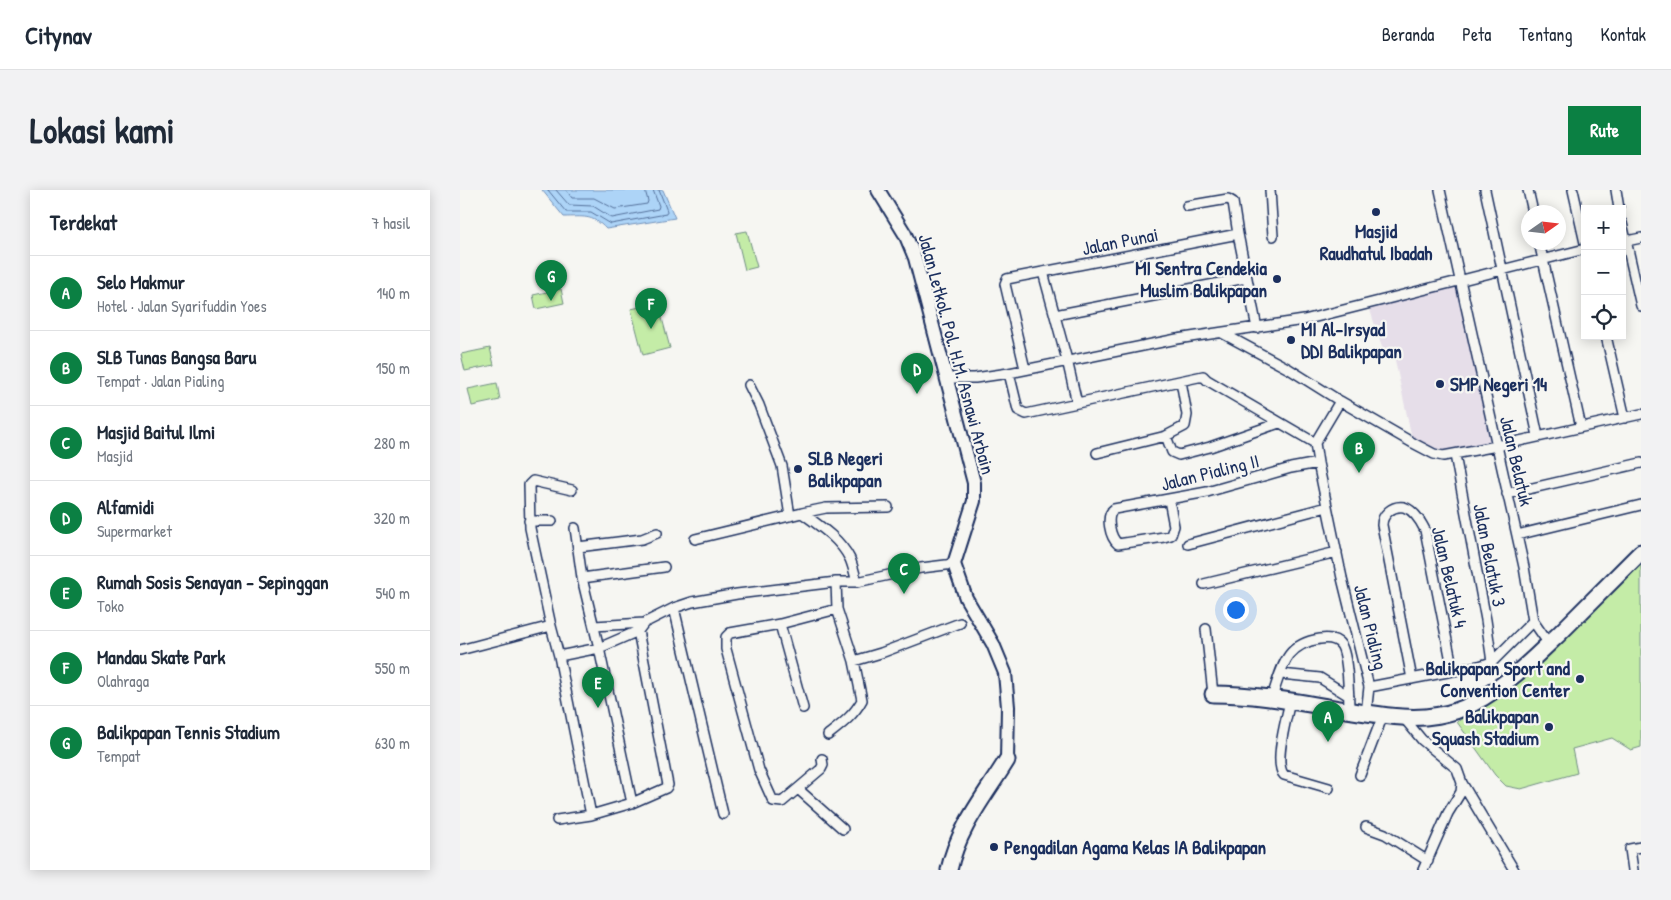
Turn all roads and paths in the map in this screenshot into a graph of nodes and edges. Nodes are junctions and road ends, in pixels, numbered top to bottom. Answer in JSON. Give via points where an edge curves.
{"nodes":[{"id":1,"x":878,"y":190,"type":"edge"},
{"id":2,"x":1270,"y":190,"type":"edge"},
{"id":3,"x":1440,"y":190,"type":"edge"},
{"id":4,"x":1485,"y":190,"type":"edge"},
{"id":5,"x":1528,"y":190,"type":"edge"},
{"id":6,"x":1573,"y":190,"type":"edge"},
{"id":7,"x":1616,"y":190,"type":"edge"},
{"id":8,"x":1531,"y":205,"type":"edge"},
{"id":9,"x":1618,"y":205,"type":"edge"},
{"id":10,"x":1187,"y":206,"type":"dead end"},
{"id":11,"x":1581,"y":225,"type":"edge"},
{"id":12,"x":1238,"y":234,"type":"junction"},
{"id":13,"x":1273,"y":236,"type":"dead end"},
{"id":14,"x":1641,"y":238,"type":"edge"},
{"id":15,"x":1626,"y":242,"type":"edge"},
{"id":16,"x":1541,"y":250,"type":"edge"},
{"id":17,"x":1626,"y":250,"type":"edge"},
{"id":18,"x":1581,"y":251,"type":"edge"},
{"id":19,"x":1543,"y":259,"type":"junction"},
{"id":20,"x":1503,"y":270,"type":"junction"},
{"id":21,"x":1043,"y":272,"type":"junction"},
{"id":22,"x":1246,"y":278,"type":"junction"},
{"id":23,"x":1460,"y":282,"type":"junction"},
{"id":24,"x":1641,"y":306,"type":"edge"},
{"id":25,"x":1055,"y":315,"type":"junction"},
{"id":26,"x":1257,"y":328,"type":"junction"},
{"id":27,"x":1222,"y":333,"type":"junction"},
{"id":28,"x":1607,"y":340,"type":"edge"},
{"id":29,"x":1067,"y":360,"type":"junction"},
{"id":30,"x":1025,"y":369,"type":"junction"},
{"id":31,"x":1009,"y":373,"type":"junction"},
{"id":32,"x":946,"y":378,"type":"junction"},
{"id":33,"x":1181,"y":381,"type":"junction"},
{"id":34,"x":749,"y":385,"type":"dead end"},
{"id":35,"x":1340,"y":401,"type":"junction"},
{"id":36,"x":1076,"y":403,"type":"junction"},
{"id":37,"x":1641,"y":414,"type":"edge"},
{"id":38,"x":1626,"y":418,"type":"junction"},
{"id":39,"x":1279,"y":423,"type":"junction"},
{"id":40,"x":1581,"y":427,"type":"junction"},
{"id":41,"x":1166,"y":436,"type":"junction"},
{"id":42,"x":1538,"y":436,"type":"junction"},
{"id":43,"x":1315,"y":443,"type":"junction"},
{"id":44,"x":1497,"y":446,"type":"junction"},
{"id":45,"x":1097,"y":453,"type":"dead end"},
{"id":46,"x":1455,"y":455,"type":"junction"},
{"id":47,"x":1318,"y":463,"type":"junction"},
{"id":48,"x":1641,"y":464,"type":"edge"},
{"id":49,"x":572,"y":490,"type":"dead end"},
{"id":50,"x":1508,"y":494,"type":"junction"},
{"id":51,"x":1169,"y":500,"type":"junction"},
{"id":52,"x":1641,"y":505,"type":"edge"},
{"id":53,"x":888,"y":507,"type":"dead end"},
{"id":54,"x":1327,"y":507,"type":"junction"},
{"id":55,"x":802,"y":513,"type":"junction"},
{"id":56,"x":790,"y":516,"type":"junction"},
{"id":57,"x":529,"y":521,"type":"junction"},
{"id":58,"x":552,"y":521,"type":"dead end"},
{"id":59,"x":575,"y":528,"type":"dead end"},
{"id":60,"x":657,"y":533,"type":"dead end"},
{"id":61,"x":1517,"y":535,"type":"junction"},
{"id":62,"x":695,"y":539,"type":"dead end"},
{"id":63,"x":1188,"y":544,"type":"dead end"},
{"id":64,"x":578,"y":546,"type":"junction"},
{"id":65,"x":1337,"y":552,"type":"junction"},
{"id":66,"x":1641,"y":552,"type":"edge"},
{"id":67,"x":954,"y":564,"type":"junction"},
{"id":68,"x":664,"y":566,"type":"dead end"},
{"id":69,"x":582,"y":578,"type":"junction"},
{"id":70,"x":836,"y":582,"type":"junction"},
{"id":71,"x":857,"y":582,"type":"junction"},
{"id":72,"x":1204,"y":584,"type":"dead end"},
{"id":73,"x":674,"y":608,"type":"junction"},
{"id":74,"x":837,"y":609,"type":"junction"},
{"id":75,"x":960,"y":622,"type":"dead end"},
{"id":76,"x":1534,"y":622,"type":"junction"},
{"id":77,"x":780,"y":624,"type":"junction"},
{"id":78,"x":551,"y":626,"type":"junction"},
{"id":79,"x":594,"y":626,"type":"junction"},
{"id":80,"x":641,"y":627,"type":"junction"},
{"id":81,"x":1206,"y":629,"type":"dead end"},
{"id":82,"x":1549,"y":644,"type":"junction"},
{"id":83,"x":599,"y":648,"type":"junction"},
{"id":84,"x":460,"y":650,"type":"edge"},
{"id":85,"x":559,"y":656,"type":"junction"},
{"id":86,"x":854,"y":661,"type":"junction"},
{"id":87,"x":1492,"y":662,"type":"junction"},
{"id":88,"x":1453,"y":671,"type":"junction"},
{"id":89,"x":1280,"y":674,"type":"junction"},
{"id":90,"x":1412,"y":679,"type":"junction"},
{"id":91,"x":1369,"y":687,"type":"junction"},
{"id":92,"x":1213,"y":694,"type":"joint"},
{"id":93,"x":1272,"y":698,"type":"junction"},
{"id":94,"x":1290,"y":701,"type":"junction"},
{"id":95,"x":1349,"y":703,"type":"junction"},
{"id":96,"x":803,"y":708,"type":"dead end"},
{"id":97,"x":1366,"y":714,"type":"junction"},
{"id":98,"x":1383,"y":715,"type":"junction"},
{"id":99,"x":1403,"y":718,"type":"junction"},
{"id":100,"x":828,"y":735,"type":"dead end"},
{"id":101,"x":822,"y":759,"type":"dead end"},
{"id":102,"x":1007,"y":760,"type":"joint"},
{"id":103,"x":1360,"y":775,"type":"dead end"},
{"id":104,"x":1462,"y":783,"type":"junction"},
{"id":105,"x":1329,"y":788,"type":"dead end"},
{"id":106,"x":798,"y":789,"type":"junction"},
{"id":107,"x":632,"y":803,"type":"junction"},
{"id":108,"x":723,"y":814,"type":"dead end"},
{"id":109,"x":591,"y":815,"type":"junction"},
{"id":110,"x":557,"y":820,"type":"dead end"},
{"id":111,"x":1366,"y":827,"type":"dead end"},
{"id":112,"x":843,"y":828,"type":"dead end"},
{"id":113,"x":1641,"y":847,"type":"edge"},
{"id":114,"x":1428,"y":861,"type":"junction"},
{"id":115,"x":949,"y":870,"type":"edge"},
{"id":116,"x":1423,"y":870,"type":"edge"},
{"id":117,"x":1514,"y":870,"type":"edge"},
{"id":118,"x":1633,"y":870,"type":"edge"}],
"edges":[{"from":1,"to":32,"type":"street","name":"Jalan Letkol. Pol. H.M. Asnawi Arbain","via":[[911,247]]},
{"from":2,"to":13,"type":"street"},
{"from":3,"to":23,"type":"street","name":"Jalan Belatuk"},
{"from":4,"to":20,"type":"street"},
{"from":5,"to":8,"type":"street"},
{"from":6,"to":11,"type":"street"},
{"from":7,"to":9,"type":"street"},
{"from":10,"to":12,"type":"street","via":[[1231,200]]},
{"from":12,"to":21,"type":"street","name":"Jalan Punai"},
{"from":12,"to":22,"type":"street"},
{"from":14,"to":15,"type":"street"},
{"from":16,"to":19,"type":"street"},
{"from":17,"to":24,"type":"street"},
{"from":18,"to":19,"type":"street"},
{"from":19,"to":20,"type":"street"},
{"from":19,"to":40,"type":"street"},
{"from":20,"to":23,"type":"street"},
{"from":20,"to":42,"type":"street"},
{"from":21,"to":25,"type":"street"},
{"from":21,"to":30,"type":"street","name":"Jalan Punai","via":[[1005,280]]},
{"from":22,"to":25,"type":"street"},
{"from":22,"to":26,"type":"street"},
{"from":23,"to":26,"type":"street","via":[[1304,320]]},
{"from":23,"to":44,"type":"street","name":"Jalan Belatuk"},
{"from":25,"to":29,"type":"street"},
{"from":26,"to":27,"type":"street"},
{"from":27,"to":29,"type":"street"},
{"from":27,"to":35,"type":"street"},
{"from":28,"to":38,"type":"street"},
{"from":29,"to":30,"type":"street"},
{"from":29,"to":36,"type":"street"},
{"from":30,"to":31,"type":"street"},
{"from":31,"to":32,"type":"street"},
{"from":31,"to":36,"type":"street","via":[[1018,410],[1026,414]]},
{"from":32,"to":67,"type":"street","name":"Jalan Letkol. Pol. H.M. Asnawi Arbain","via":[[975,492]]},
{"from":33,"to":36,"type":"street"},
{"from":33,"to":39,"type":"street","via":[[1203,376]]},
{"from":33,"to":41,"type":"street","via":[[1187,421],[1185,426]]},
{"from":34,"to":56,"type":"street","via":[[760,405],[782,466]]},
{"from":35,"to":43,"type":"street"},
{"from":35,"to":46,"type":"street","via":[[1434,454]]},
{"from":37,"to":38,"type":"street"},
{"from":38,"to":40,"type":"street"},
{"from":39,"to":41,"type":"street","via":[[1179,455],[1172,452]]},
{"from":39,"to":43,"type":"street"},
{"from":40,"to":42,"type":"street"},
{"from":41,"to":45,"type":"street"},
{"from":42,"to":44,"type":"street"},
{"from":43,"to":47,"type":"street","name":"Jalan Pialing"},
{"from":44,"to":46,"type":"street"},
{"from":44,"to":50,"type":"street","name":"Jalan Belatuk"},
{"from":46,"to":87,"type":"street","name":"Jalan Belatuk 3"},
{"from":47,"to":51,"type":"street","name":"Jalan Pialing II"},
{"from":47,"to":54,"type":"street","name":"Jalan Pialing"},
{"from":48,"to":50,"type":"street"},
{"from":49,"to":57,"type":"street","via":[[531,482]]},
{"from":50,"to":61,"type":"street","name":"Jalan Belatuk"},
{"from":51,"to":51,"type":"street","name":"Jalan Pialing II","via":[[1174,526],[1171,535],[1118,544],[1113,538],[1109,517],[1114,509]]},
{"from":52,"to":61,"type":"street"},
{"from":53,"to":55,"type":"street","via":[[826,508]]},
{"from":54,"to":63,"type":"street"},
{"from":54,"to":65,"type":"street","name":"Jalan Pialing"},
{"from":55,"to":56,"type":"street"},
{"from":55,"to":71,"type":"street","via":[[841,544],[851,560]]},
{"from":56,"to":62,"type":"street"},
{"from":57,"to":58,"type":"street"},
{"from":57,"to":78,"type":"street"},
{"from":59,"to":64,"type":"street"},
{"from":60,"to":64,"type":"street","via":[[642,539]]},
{"from":61,"to":76,"type":"street","name":"Jalan Belatuk"},
{"from":64,"to":69,"type":"street"},
{"from":65,"to":72,"type":"street"},
{"from":65,"to":91,"type":"street","name":"Jalan Pialing"},
{"from":66,"to":82,"type":"highway"},
{"from":67,"to":71,"type":"street"},
{"from":67,"to":102,"type":"street","via":[[966,598],[993,644],[1005,673]]},
{"from":68,"to":69,"type":"street"},
{"from":69,"to":79,"type":"street"},
{"from":70,"to":71,"type":"street"},
{"from":70,"to":73,"type":"street","via":[[738,594]]},
{"from":70,"to":74,"type":"street"},
{"from":73,"to":80,"type":"street"},
{"from":73,"to":108,"type":"street"},
{"from":74,"to":77,"type":"street"},
{"from":74,"to":86,"type":"street"},
{"from":75,"to":86,"type":"street"},
{"from":76,"to":82,"type":"street","name":"Jalan Belatuk"},
{"from":76,"to":87,"type":"street","name":"Jalan Pialing"},
{"from":77,"to":96,"type":"street"},
{"from":77,"to":106,"type":"street","via":[[730,632],[726,637],[726,649],[764,784],[773,801],[777,802],[782,802]]},
{"from":78,"to":84,"type":"street"},
{"from":78,"to":85,"type":"street"},
{"from":79,"to":80,"type":"street"},
{"from":79,"to":83,"type":"street"},
{"from":80,"to":83,"type":"street"},
{"from":80,"to":107,"type":"street","via":[[668,784],[666,788]]},
{"from":81,"to":92,"type":"street"},
{"from":82,"to":99,"type":"highway","via":[[1512,678],[1471,705],[1433,716]]},
{"from":83,"to":85,"type":"street"},
{"from":83,"to":107,"type":"street"},
{"from":85,"to":109,"type":"street"},
{"from":86,"to":100,"type":"street","via":[[862,700],[856,711]]},
{"from":87,"to":88,"type":"street","name":"Jalan Pialing"},
{"from":88,"to":90,"type":"street","name":"Jalan Pialing"},
{"from":88,"to":90,"type":"street","name":"Jalan Belatuk 4","via":[[1425,530],[1420,520],[1403,507],[1386,513],[1382,525]]},
{"from":89,"to":93,"type":"street"},
{"from":89,"to":95,"type":"street","via":[[1320,678]]},
{"from":89,"to":95,"type":"street","via":[[1287,656],[1295,649],[1309,640],[1333,639],[1341,644],[1345,656]]},
{"from":90,"to":91,"type":"street","name":"Jalan Pialing"},
{"from":91,"to":97,"type":"street"},
{"from":92,"to":93,"type":"highway"},
{"from":93,"to":94,"type":"highway"},
{"from":94,"to":95,"type":"highway"},
{"from":94,"to":105,"type":"street","via":[[1280,753],[1281,772]]},
{"from":95,"to":97,"type":"highway"},
{"from":97,"to":98,"type":"highway"},
{"from":98,"to":99,"type":"highway"},
{"from":98,"to":103,"type":"street"},
{"from":99,"to":104,"type":"street","via":[[1422,740],[1457,769]]},
{"from":101,"to":106,"type":"street","via":[[821,769]]},
{"from":102,"to":115,"type":"highway","via":[[963,829]]},
{"from":104,"to":114,"type":"street","via":[[1461,792],[1448,813]]},
{"from":104,"to":117,"type":"street"},
{"from":106,"to":112,"type":"street"},
{"from":107,"to":109,"type":"street"},
{"from":109,"to":110,"type":"street"},
{"from":111,"to":114,"type":"street","via":[[1386,834]]},
{"from":113,"to":118,"type":"street","via":[[1630,848]]},
{"from":114,"to":116,"type":"street"}]}
